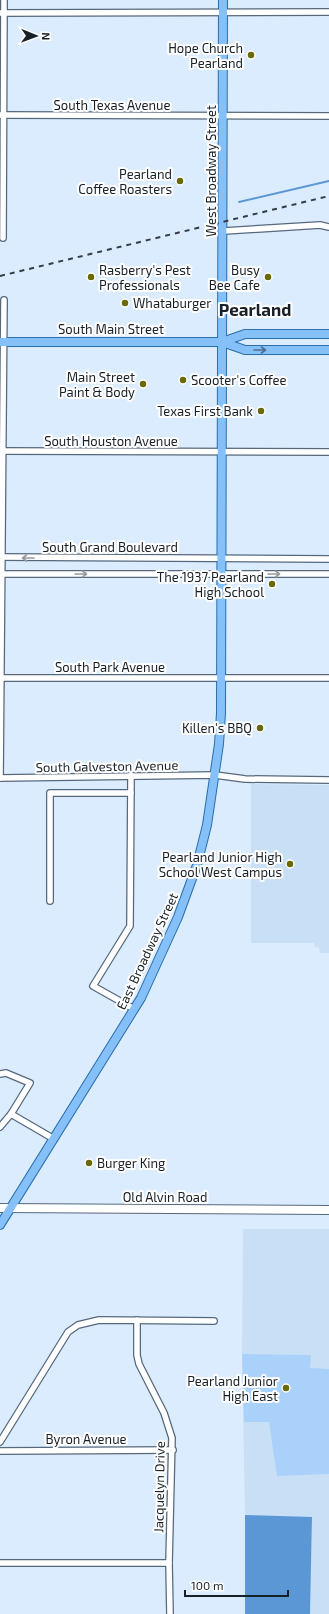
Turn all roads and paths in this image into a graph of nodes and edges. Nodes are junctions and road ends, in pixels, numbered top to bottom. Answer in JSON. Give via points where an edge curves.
{"nodes":[{"id":1,"x":4,"y":0,"type":"edge"},
{"id":2,"x":223,"y":0,"type":"edge"},
{"id":3,"x":223,"y":12,"type":"junction"},
{"id":4,"x":329,"y":12,"type":"edge"},
{"id":5,"x":2,"y":13,"type":"edge"},
{"id":6,"x":2,"y":115,"type":"edge"},
{"id":7,"x":223,"y":116,"type":"junction"},
{"id":8,"x":329,"y":116,"type":"edge"},
{"id":9,"x":1,"y":222,"type":"edge"},
{"id":10,"x":329,"y":227,"type":"edge"},
{"id":11,"x":224,"y":231,"type":"junction"},
{"id":12,"x":2,"y":238,"type":"dead end"},
{"id":13,"x":4,"y":300,"type":"dead end"},
{"id":14,"x":329,"y":334,"type":"edge"},
{"id":15,"x":1,"y":342,"type":"edge"},
{"id":16,"x":222,"y":342,"type":"junction"},
{"id":17,"x":329,"y":350,"type":"edge"},
{"id":18,"x":1,"y":451,"type":"edge"},
{"id":19,"x":221,"y":451,"type":"junction"},
{"id":20,"x":329,"y":452,"type":"edge"},
{"id":21,"x":1,"y":558,"type":"edge"},
{"id":22,"x":221,"y":559,"type":"junction"},
{"id":23,"x":329,"y":559,"type":"edge"},
{"id":24,"x":1,"y":574,"type":"edge"},
{"id":25,"x":220,"y":574,"type":"junction"},
{"id":26,"x":329,"y":574,"type":"edge"},
{"id":27,"x":1,"y":678,"type":"edge"},
{"id":28,"x":220,"y":678,"type":"junction"},
{"id":29,"x":329,"y":678,"type":"edge"},
{"id":30,"x":131,"y":775,"type":"junction"},
{"id":31,"x":215,"y":775,"type":"junction"},
{"id":32,"x":0,"y":778,"type":"edge"},
{"id":33,"x":329,"y":780,"type":"edge"},
{"id":34,"x":131,"y":793,"type":"junction"},
{"id":35,"x":50,"y":901,"type":"dead end"},
{"id":36,"x":134,"y":1009,"type":"junction"},
{"id":37,"x":0,"y":1074,"type":"edge"},
{"id":38,"x":11,"y":1114,"type":"junction"},
{"id":39,"x":0,"y":1127,"type":"edge"},
{"id":40,"x":54,"y":1139,"type":"junction"},
{"id":41,"x":0,"y":1208,"type":"edge"},
{"id":42,"x":11,"y":1208,"type":"junction"},
{"id":43,"x":329,"y":1210,"type":"edge"},
{"id":44,"x":0,"y":1225,"type":"edge"},
{"id":45,"x":137,"y":1320,"type":"junction"},
{"id":46,"x":214,"y":1321,"type":"dead end"},
{"id":47,"x":0,"y":1442,"type":"edge"},
{"id":48,"x":173,"y":1450,"type":"junction"},
{"id":49,"x":0,"y":1451,"type":"edge"},
{"id":50,"x":169,"y":1562,"type":"junction"},
{"id":51,"x":0,"y":1563,"type":"edge"},
{"id":52,"x":170,"y":1614,"type":"edge"}],
"edges":[{"from":1,"to":5,"type":"street"},
{"from":2,"to":3,"type":"main road","name":"West Broadway Street"},
{"from":3,"to":4,"type":"street"},
{"from":3,"to":5,"type":"street"},
{"from":3,"to":7,"type":"main road","name":"West Broadway Street"},
{"from":5,"to":6,"type":"street"},
{"from":6,"to":7,"type":"street","name":"South Texas Avenue"},
{"from":6,"to":9,"type":"street"},
{"from":7,"to":8,"type":"street","name":"South Texas Avenue"},
{"from":7,"to":11,"type":"main road","name":"West Broadway Street"},
{"from":9,"to":12,"type":"street"},
{"from":10,"to":11,"type":"street","via":[[320,225]]},
{"from":11,"to":16,"type":"main road","name":"West Broadway Street"},
{"from":13,"to":15,"type":"street"},
{"from":14,"to":16,"type":"main road","via":[[245,334]]},
{"from":15,"to":16,"type":"main road","name":"South Main Street"},
{"from":15,"to":18,"type":"street"},
{"from":16,"to":17,"type":"main road","one_way":true,"via":[[245,350]]},
{"from":16,"to":19,"type":"main road","name":"East Broadway Street"},
{"from":18,"to":19,"type":"street","name":"South Houston Avenue"},
{"from":18,"to":21,"type":"street"},
{"from":19,"to":20,"type":"street","name":"South Houston Avenue"},
{"from":19,"to":22,"type":"main road","name":"East Broadway Street"},
{"from":22,"to":21,"type":"street","name":"South Grand Boulevard","one_way":true},
{"from":21,"to":24,"type":"street"},
{"from":22,"to":23,"type":"street","name":"South Grand Boulevard"},
{"from":22,"to":25,"type":"main road","name":"East Broadway Street"},
{"from":24,"to":25,"type":"street","name":"South Grand Boulevard","one_way":true},
{"from":24,"to":27,"type":"street"},
{"from":25,"to":26,"type":"street","name":"South Grand Boulevard","one_way":true},
{"from":25,"to":28,"type":"main road","name":"East Broadway Street"},
{"from":27,"to":28,"type":"street","name":"South Park Avenue"},
{"from":27,"to":32,"type":"street"},
{"from":28,"to":29,"type":"street","name":"South Park Avenue"},
{"from":28,"to":31,"type":"main road","name":"East Broadway Street"},
{"from":30,"to":31,"type":"street","name":"South Galveston Avenue"},
{"from":30,"to":32,"type":"street","name":"South Galveston Avenue"},
{"from":30,"to":34,"type":"street"},
{"from":31,"to":33,"type":"street","name":"South Galveston Avenue","via":[[245,779]]},
{"from":31,"to":36,"type":"main road","name":"East Broadway Street","via":[[207,825],[188,892],[166,945]]},
{"from":34,"to":35,"type":"street","via":[[50,793]]},
{"from":34,"to":36,"type":"street","via":[[130,926],[93,986]]},
{"from":36,"to":40,"type":"main road","name":"East Broadway Street"},
{"from":37,"to":38,"type":"street","via":[[6,1073],[30,1083]]},
{"from":38,"to":39,"type":"street"},
{"from":38,"to":40,"type":"street"},
{"from":40,"to":42,"type":"main road","name":"East Broadway Street"},
{"from":41,"to":42,"type":"street","name":"Old Alvin Road"},
{"from":42,"to":43,"type":"street","name":"Old Alvin Road"},
{"from":42,"to":44,"type":"main road","name":"East Broadway Street"},
{"from":45,"to":46,"type":"street"},
{"from":45,"to":47,"type":"street","via":[[99,1320],[78,1325],[68,1332]]},
{"from":45,"to":48,"type":"street","name":"Jacquelyn Drive","via":[[139,1364],[170,1428]]},
{"from":48,"to":49,"type":"street","name":"Byron Avenue"},
{"from":48,"to":50,"type":"street","name":"Jacquelyn Drive"},
{"from":50,"to":51,"type":"street"},
{"from":50,"to":52,"type":"street","name":"Jacquelyn Drive"}]}
